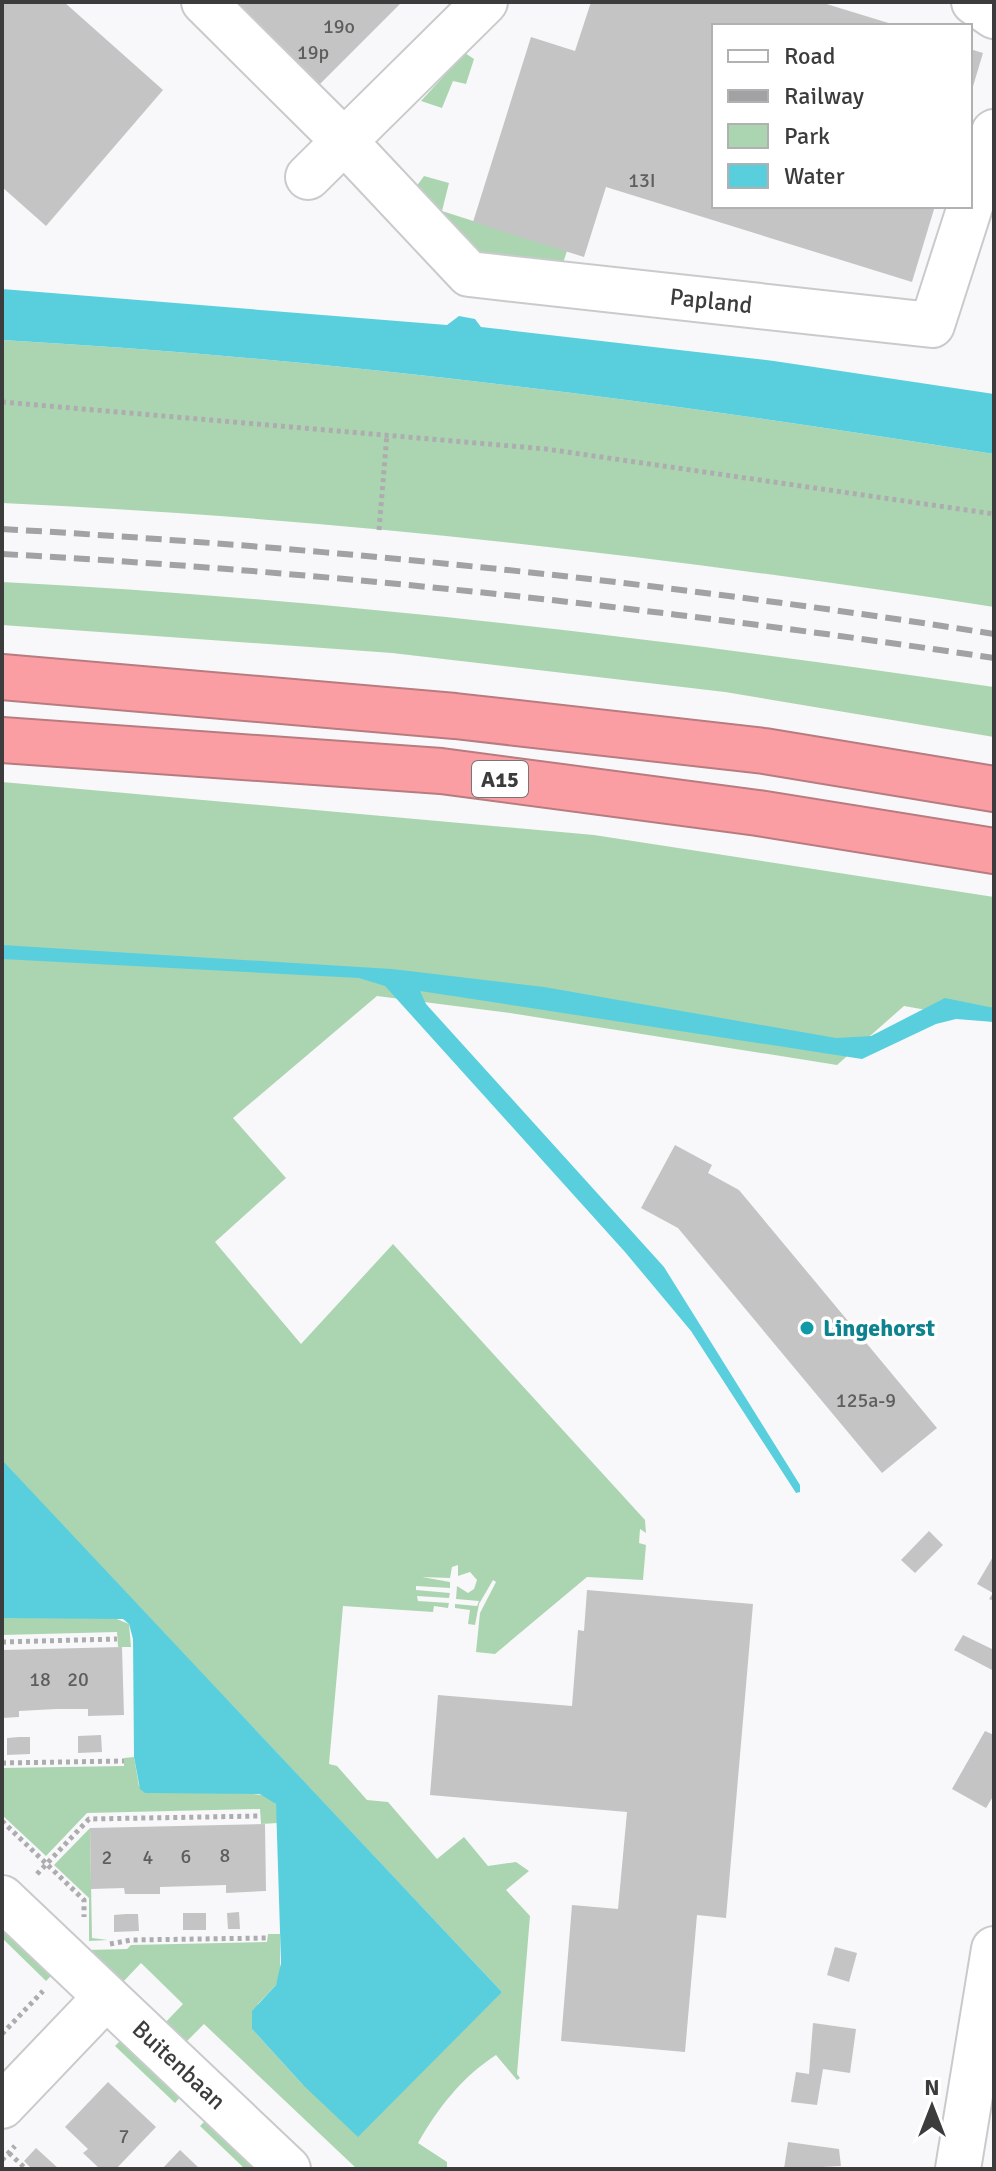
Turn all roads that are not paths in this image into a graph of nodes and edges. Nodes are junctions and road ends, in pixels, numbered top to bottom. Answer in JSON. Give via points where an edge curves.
{"nodes":[{"id":1,"x":204,"y":2,"type":"edge"},
{"id":2,"x":485,"y":2,"type":"edge"},
{"id":3,"x":974,"y":2,"type":"edge"},
{"id":4,"x":994,"y":16,"type":"edge"},
{"id":5,"x":994,"y":132,"type":"edge"},
{"id":6,"x":345,"y":142,"type":"junction"},
{"id":7,"x":308,"y":177,"type":"dead end"},
{"id":8,"x":972,"y":200,"type":"edge"},
{"id":9,"x":970,"y":208,"type":"edge"},
{"id":10,"x":2,"y":677,"type":"edge"},
{"id":11,"x":2,"y":740,"type":"edge"},
{"id":12,"x":994,"y":789,"type":"edge"},
{"id":13,"x":994,"y":851,"type":"edge"},
{"id":14,"x":5,"y":1900,"type":"edge"},
{"id":15,"x":994,"y":1949,"type":"edge"},
{"id":16,"x":106,"y":1997,"type":"junction"},
{"id":17,"x":2,"y":2106,"type":"edge"},
{"id":18,"x":288,"y":2169,"type":"edge"},
{"id":19,"x":958,"y":2169,"type":"edge"}],
"edges":[{"from":1,"to":6,"type":"street","name":"Papland"},
{"from":2,"to":6,"type":"street"},
{"from":3,"to":4,"type":"street"},
{"from":5,"to":8,"type":"street","name":"Papland"},
{"from":6,"to":7,"type":"street"},
{"from":6,"to":9,"type":"street","name":"Papland","via":[[469,274],[932,325]]},
{"from":10,"to":12,"type":"highway","via":[[532,724],[764,751]]},
{"from":11,"to":13,"type":"highway","number":"A15","via":[[441,771]]},
{"from":14,"to":16,"type":"street","name":"Buitenbaan","via":[[77,1953]]},
{"from":15,"to":19,"type":"street"},
{"from":16,"to":17,"type":"street"},
{"from":16,"to":18,"type":"street","name":"Buitenbaan"}]}
